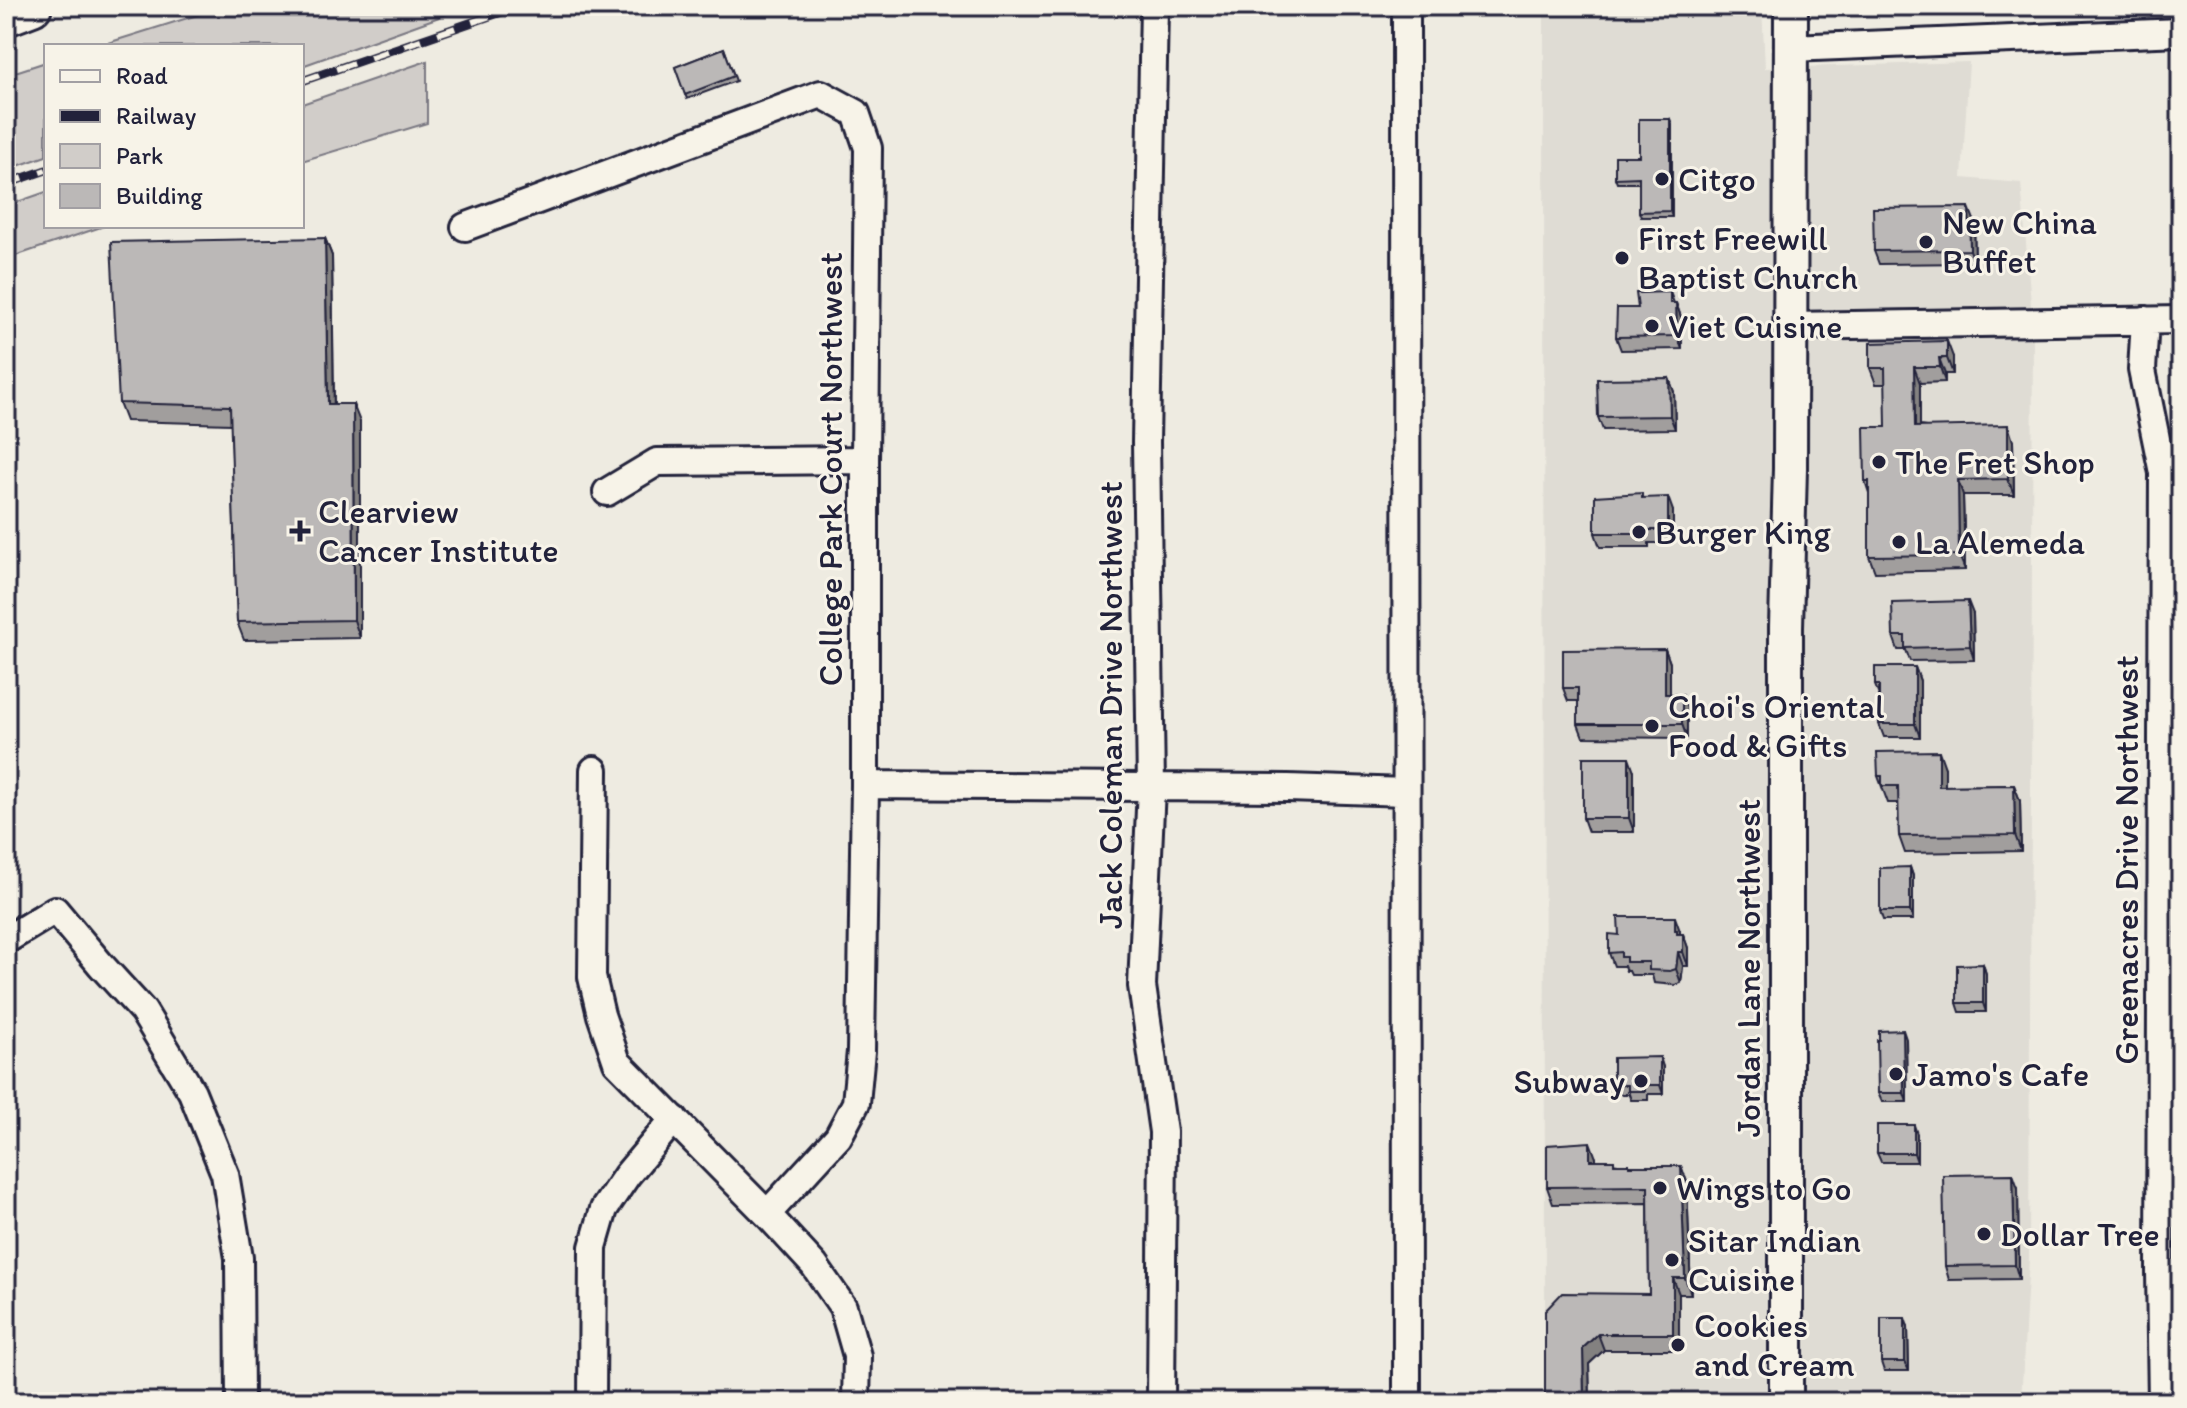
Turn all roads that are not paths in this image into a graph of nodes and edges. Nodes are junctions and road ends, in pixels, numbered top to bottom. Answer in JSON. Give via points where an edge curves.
{"nodes":[{"id":1,"x":32,"y":6,"type":"edge"},
{"id":2,"x":1154,"y":6,"type":"edge"},
{"id":3,"x":1406,"y":6,"type":"edge"},
{"id":4,"x":1791,"y":6,"type":"edge"},
{"id":5,"x":6,"y":16,"type":"edge"},
{"id":6,"x":2181,"y":32,"type":"edge"},
{"id":7,"x":1790,"y":48,"type":"junction"},
{"id":8,"x":465,"y":227,"type":"dead end"},
{"id":9,"x":2145,"y":320,"type":"junction"},
{"id":10,"x":2181,"y":320,"type":"edge"},
{"id":11,"x":1789,"y":326,"type":"junction"},
{"id":12,"x":865,"y":460,"type":"junction"},
{"id":13,"x":607,"y":492,"type":"dead end"},
{"id":14,"x":594,"y":770,"type":"dead end"},
{"id":15,"x":865,"y":785,"type":"junction"},
{"id":16,"x":1151,"y":787,"type":"junction"},
{"id":17,"x":1406,"y":792,"type":"junction"},
{"id":18,"x":6,"y":940,"type":"edge"},
{"id":19,"x":2171,"y":1035,"type":"edge"},
{"id":20,"x":674,"y":1119,"type":"junction"},
{"id":21,"x":767,"y":1214,"type":"junction"},
{"id":22,"x":240,"y":1402,"type":"edge"},
{"id":23,"x":592,"y":1402,"type":"edge"},
{"id":24,"x":856,"y":1402,"type":"edge"},
{"id":25,"x":1161,"y":1402,"type":"edge"},
{"id":26,"x":1407,"y":1402,"type":"edge"},
{"id":27,"x":1786,"y":1402,"type":"edge"},
{"id":28,"x":2162,"y":1402,"type":"edge"}],
"edges":[{"from":1,"to":5,"type":"highway"},
{"from":2,"to":16,"type":"street","name":"Jack Coleman Drive Northwest","via":[[1146,442]]},
{"from":3,"to":17,"type":"street"},
{"from":4,"to":7,"type":"main road","name":"Jordan Lane Northwest"},
{"from":6,"to":7,"type":"street"},
{"from":7,"to":11,"type":"main road","name":"Jordan Lane Northwest"},
{"from":8,"to":12,"type":"street","name":"College Park Court Northwest","via":[[821,94],[856,113],[868,148]]},
{"from":9,"to":10,"type":"street"},
{"from":9,"to":11,"type":"street"},
{"from":9,"to":19,"type":"street","name":"Greenacres Drive Northwest","via":[[2142,370],[2163,473]]},
{"from":11,"to":27,"type":"main road","name":"Jordan Lane Northwest"},
{"from":12,"to":13,"type":"street","via":[[657,462]]},
{"from":12,"to":15,"type":"street","name":"College Park Court Northwest"},
{"from":14,"to":20,"type":"street","via":[[592,977],[617,1062]]},
{"from":15,"to":16,"type":"street"},
{"from":15,"to":21,"type":"street","name":"College Park Court Northwest","via":[[856,1103],[838,1137]]},
{"from":16,"to":17,"type":"street"},
{"from":16,"to":25,"type":"street","name":"Jack Coleman Drive Northwest","via":[[1142,986],[1163,1132]]},
{"from":17,"to":26,"type":"street"},
{"from":18,"to":22,"type":"street","via":[[55,910],[143,1011],[192,1092],[225,1174],[239,1258]]},
{"from":19,"to":28,"type":"street","name":"Greenacres Drive Northwest","via":[[2160,1272]]},
{"from":20,"to":21,"type":"street"},
{"from":20,"to":23,"type":"street","via":[[604,1209],[593,1247]]},
{"from":21,"to":24,"type":"street","via":[[814,1265],[843,1307],[857,1356]]}]}
